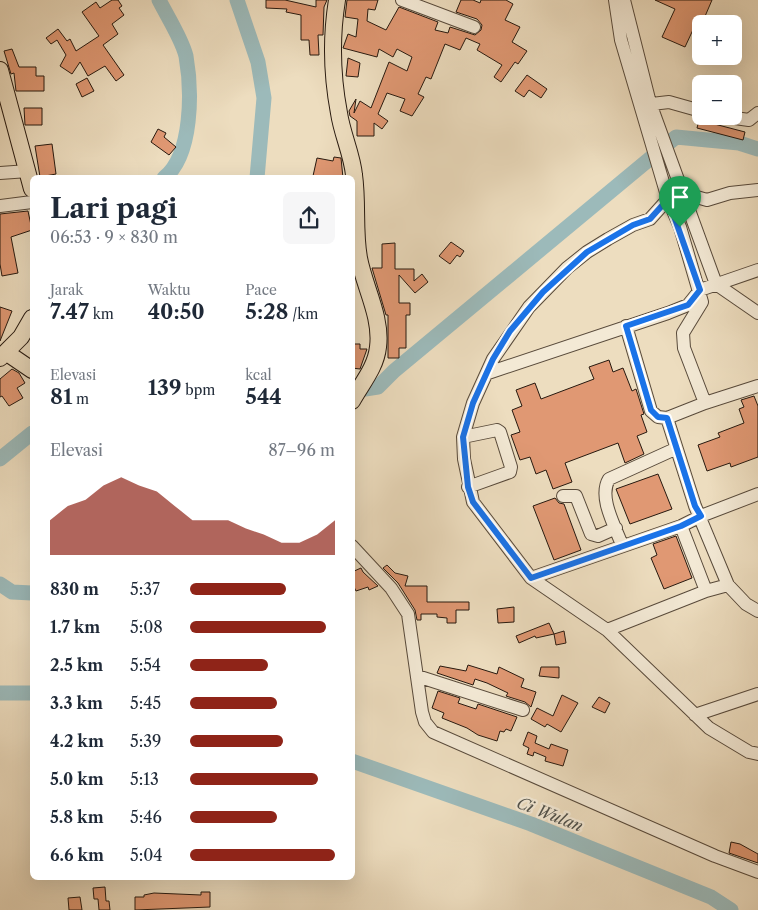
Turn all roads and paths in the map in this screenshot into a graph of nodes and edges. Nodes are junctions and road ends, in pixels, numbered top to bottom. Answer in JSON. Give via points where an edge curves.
{"nodes":[{"id":1,"x":337,"y":0,"type":"edge"},
{"id":2,"x":402,"y":0,"type":"edge"},
{"id":3,"x":614,"y":0,"type":"edge"},
{"id":4,"x":624,"y":0,"type":"edge"},
{"id":5,"x":474,"y":26,"type":"dead end"},
{"id":6,"x":0,"y":70,"type":"edge"},
{"id":7,"x":645,"y":104,"type":"junction"},
{"id":8,"x":692,"y":108,"type":"edge"},
{"id":9,"x":758,"y":113,"type":"edge"},
{"id":10,"x":742,"y":119,"type":"edge"},
{"id":11,"x":657,"y":137,"type":"junction"},
{"id":12,"x":28,"y":171,"type":"junction"},
{"id":13,"x":0,"y":173,"type":"edge"},
{"id":14,"x":354,"y":175,"type":"edge"},
{"id":15,"x":30,"y":180,"type":"edge"},
{"id":16,"x":758,"y":190,"type":"edge"},
{"id":17,"x":683,"y":193,"type":"junction"},
{"id":18,"x":668,"y":199,"type":"junction"},
{"id":19,"x":30,"y":202,"type":"edge"},
{"id":20,"x":0,"y":206,"type":"edge"},
{"id":21,"x":355,"y":210,"type":"edge"},
{"id":22,"x":758,"y":270,"type":"edge"},
{"id":23,"x":716,"y":284,"type":"junction"},
{"id":24,"x":700,"y":290,"type":"junction"},
{"id":25,"x":758,"y":313,"type":"edge"},
{"id":26,"x":30,"y":321,"type":"edge"},
{"id":27,"x":626,"y":326,"type":"junction"},
{"id":28,"x":4,"y":356,"type":"edge"},
{"id":29,"x":30,"y":369,"type":"edge"},
{"id":30,"x":488,"y":373,"type":"junction"},
{"id":31,"x":758,"y":386,"type":"edge"},
{"id":32,"x":356,"y":394,"type":"edge"},
{"id":33,"x":705,"y":403,"type":"junction"},
{"id":34,"x":667,"y":418,"type":"junction"},
{"id":35,"x":463,"y":437,"type":"junction"},
{"id":36,"x":675,"y":449,"type":"junction"},
{"id":37,"x":468,"y":487,"type":"junction"},
{"id":38,"x":758,"y":494,"type":"edge"},
{"id":39,"x":563,"y":496,"type":"dead end"},
{"id":40,"x":701,"y":516,"type":"junction"},
{"id":41,"x":681,"y":526,"type":"junction"},
{"id":42,"x":616,"y":528,"type":"junction"},
{"id":43,"x":622,"y":545,"type":"junction"},
{"id":44,"x":355,"y":549,"type":"edge"},
{"id":45,"x":531,"y":578,"type":"junction"},
{"id":46,"x":728,"y":585,"type":"junction"},
{"id":47,"x":706,"y":591,"type":"junction"},
{"id":48,"x":758,"y":611,"type":"edge"},
{"id":49,"x":607,"y":630,"type":"junction"},
{"id":50,"x":417,"y":676,"type":"junction"},
{"id":51,"x":758,"y":694,"type":"edge"},
{"id":52,"x":523,"y":710,"type":"dead end"},
{"id":53,"x":695,"y":715,"type":"junction"},
{"id":54,"x":758,"y":754,"type":"edge"},
{"id":55,"x":758,"y":872,"type":"edge"}],
"edges":[{"from":1,"to":14,"type":"main road","via":[[333,51],[337,101]]},
{"from":2,"to":5,"type":"street"},
{"from":3,"to":7,"type":"street","via":[[621,40]]},
{"from":4,"to":7,"type":"street"},
{"from":6,"to":12,"type":"main road"},
{"from":7,"to":8,"type":"street","via":[[669,102]]},
{"from":7,"to":11,"type":"street"},
{"from":9,"to":10,"type":"street","via":[[748,120]]},
{"from":11,"to":17,"type":"street","via":[[668,153]]},
{"from":11,"to":18,"type":"street","via":[[657,160]]},
{"from":12,"to":13,"type":"street"},
{"from":12,"to":15,"type":"main road"},
{"from":16,"to":17,"type":"street","via":[[707,200]]},
{"from":17,"to":18,"type":"street"},
{"from":17,"to":23,"type":"street"},
{"from":18,"to":24,"type":"street"},
{"from":18,"to":30,"type":"street","via":[[650,219],[601,243],[567,268],[510,331]]},
{"from":19,"to":20,"type":"street"},
{"from":21,"to":32,"type":"main road","via":[[356,243],[379,334],[377,356]]},
{"from":22,"to":23,"type":"street"},
{"from":23,"to":24,"type":"street"},
{"from":23,"to":25,"type":"street"},
{"from":24,"to":27,"type":"street","via":[[688,305]]},
{"from":24,"to":33,"type":"street","via":[[702,302],[683,333],[684,348]]},
{"from":26,"to":28,"type":"main road"},
{"from":27,"to":30,"type":"street"},
{"from":27,"to":34,"type":"street","via":[[651,410],[658,417]]},
{"from":28,"to":29,"type":"main road"},
{"from":30,"to":35,"type":"street","via":[[473,403]]},
{"from":31,"to":33,"type":"street"},
{"from":33,"to":34,"type":"street"},
{"from":34,"to":36,"type":"street"},
{"from":35,"to":37,"type":"street"},
{"from":35,"to":37,"type":"street","via":[[497,430],[511,467],[510,472],[504,475]]},
{"from":36,"to":40,"type":"street"},
{"from":36,"to":42,"type":"street","via":[[609,479],[604,486]]},
{"from":37,"to":45,"type":"street","via":[[473,502],[489,526]]},
{"from":38,"to":40,"type":"street"},
{"from":39,"to":42,"type":"street","via":[[576,496],[591,534],[598,536]]},
{"from":40,"to":41,"type":"street"},
{"from":40,"to":46,"type":"street"},
{"from":41,"to":43,"type":"street"},
{"from":41,"to":47,"type":"street"},
{"from":42,"to":43,"type":"street"},
{"from":43,"to":45,"type":"street"},
{"from":44,"to":50,"type":"street","via":[[391,588],[408,614]]},
{"from":45,"to":49,"type":"street"},
{"from":46,"to":47,"type":"street"},
{"from":46,"to":48,"type":"street","via":[[746,604]]},
{"from":47,"to":49,"type":"street"},
{"from":49,"to":53,"type":"street"},
{"from":50,"to":52,"type":"street"},
{"from":50,"to":55,"type":"street","via":[[422,712],[433,732]]},
{"from":51,"to":53,"type":"street"},
{"from":53,"to":54,"type":"street","via":[[708,728]]}]}
